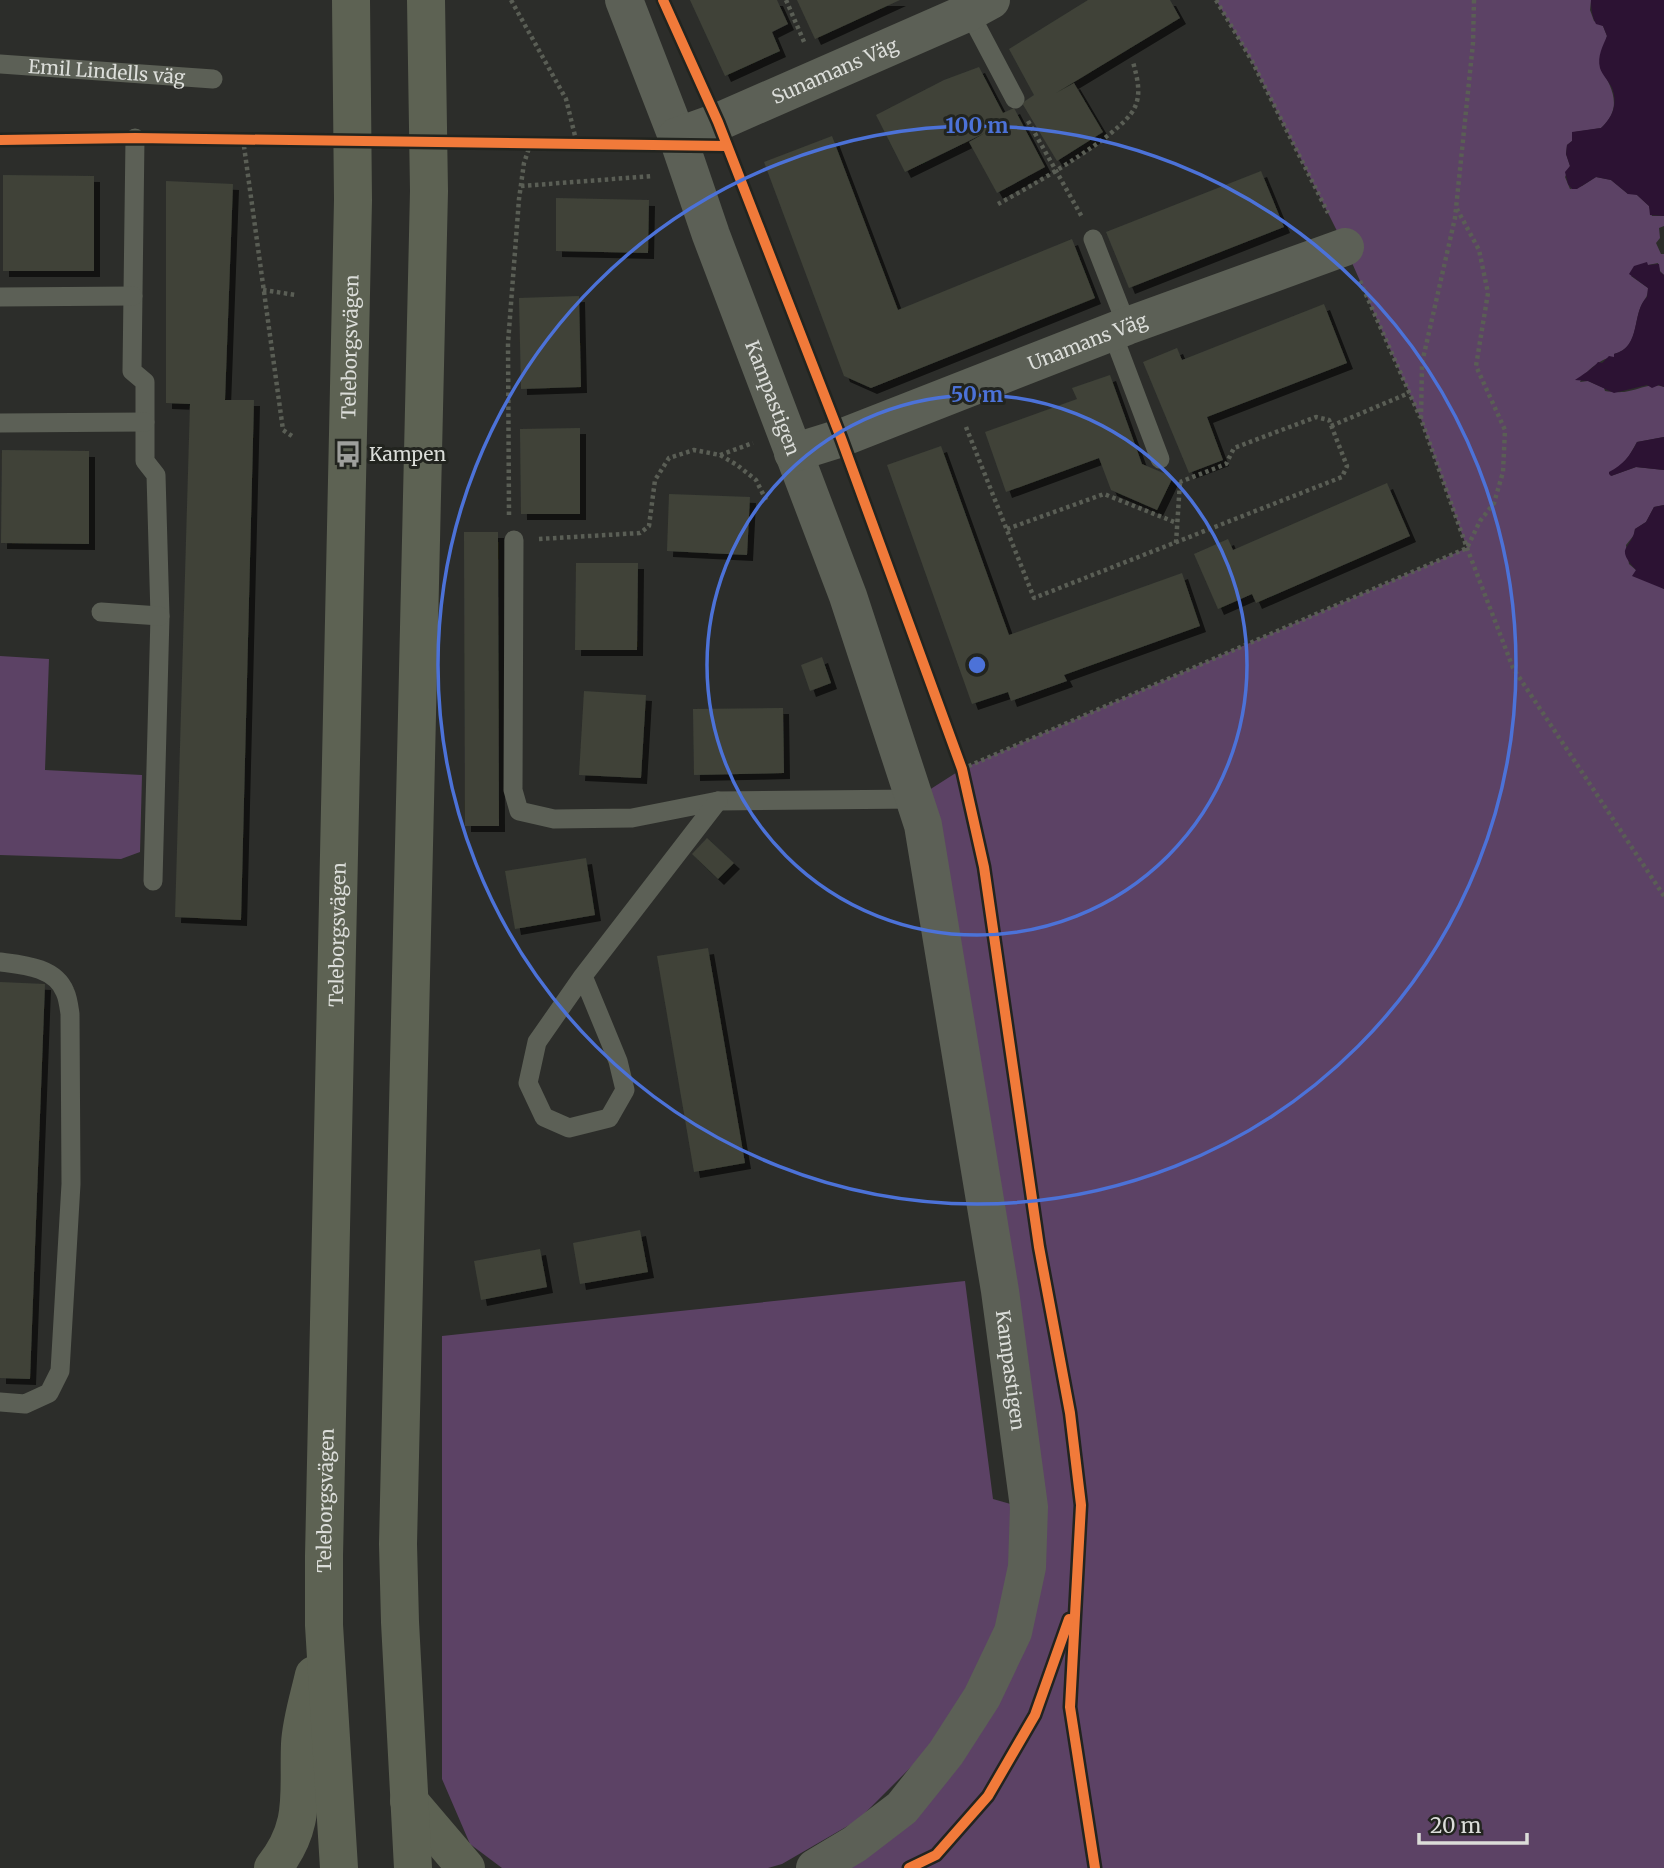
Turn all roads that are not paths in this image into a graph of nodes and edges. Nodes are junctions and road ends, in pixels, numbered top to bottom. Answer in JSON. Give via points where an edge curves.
{"nodes":[{"id":1,"x":351,"y":0,"type":"edge"},
{"id":2,"x":426,"y":0,"type":"edge"},
{"id":3,"x":624,"y":0,"type":"edge"},
{"id":4,"x":981,"y":4,"type":"edge"},
{"id":5,"x":0,"y":64,"type":"edge"},
{"id":6,"x":213,"y":79,"type":"dead end"},
{"id":7,"x":1015,"y":99,"type":"road end"},
{"id":8,"x":676,"y":137,"type":"junction"},
{"id":9,"x":135,"y":138,"type":"dead end"},
{"id":10,"x":1093,"y":239,"type":"road end"},
{"id":11,"x":1345,"y":247,"type":"road end"},
{"id":12,"x":133,"y":296,"type":"junction"},
{"id":13,"x":0,"y":297,"type":"edge"},
{"id":14,"x":1120,"y":329,"type":"junction"},
{"id":15,"x":145,"y":422,"type":"junction"},
{"id":16,"x":0,"y":424,"type":"edge"},
{"id":17,"x":793,"y":453,"type":"junction"},
{"id":18,"x":1160,"y":459,"type":"road end"},
{"id":19,"x":514,"y":540,"type":"road end"},
{"id":20,"x":101,"y":612,"type":"dead end"},
{"id":21,"x":160,"y":616,"type":"junction"},
{"id":22,"x":915,"y":799,"type":"junction"},
{"id":23,"x":718,"y":801,"type":"junction"},
{"id":24,"x":153,"y":881,"type":"dead end"},
{"id":25,"x":0,"y":962,"type":"edge"},
{"id":26,"x":583,"y":976,"type":"junction"},
{"id":27,"x":0,"y":1402,"type":"edge"},
{"id":28,"x":324,"y":1625,"type":"junction"},
{"id":29,"x":409,"y":1801,"type":"junction"},
{"id":30,"x":273,"y":1868,"type":"edge"},
{"id":31,"x":339,"y":1868,"type":"edge"},
{"id":32,"x":413,"y":1868,"type":"edge"},
{"id":33,"x":466,"y":1868,"type":"edge"},
{"id":34,"x":815,"y":1868,"type":"edge"}],
"edges":[{"from":1,"to":28,"type":"main road","name":"Teleborgsvägen","via":[[353,200]]},
{"from":2,"to":29,"type":"main road","via":[[429,191],[398,1544]]},
{"from":3,"to":8,"type":"street","name":"Kampastigen"},
{"from":4,"to":7,"type":"lane"},
{"from":4,"to":8,"type":"street","name":"Sunamans Väg"},
{"from":5,"to":6,"type":"lane","name":"Emil Lindells väg"},
{"from":8,"to":17,"type":"street","name":"Kampastigen"},
{"from":9,"to":12,"type":"lane"},
{"from":10,"to":14,"type":"lane"},
{"from":11,"to":14,"type":"street","name":"Unamans Väg"},
{"from":12,"to":13,"type":"lane"},
{"from":12,"to":15,"type":"lane","via":[[132,371],[145,382]]},
{"from":14,"to":17,"type":"street","name":"Unamans Väg"},
{"from":14,"to":18,"type":"lane"},
{"from":15,"to":16,"type":"lane"},
{"from":15,"to":21,"type":"lane","via":[[145,461],[156,475]]},
{"from":17,"to":22,"type":"street","name":"Kampastigen","via":[[848,596]]},
{"from":19,"to":23,"type":"lane","via":[[513,790],[519,811],[554,819],[632,818]]},
{"from":20,"to":21,"type":"lane"},
{"from":21,"to":24,"type":"lane"},
{"from":22,"to":23,"type":"lane"},
{"from":22,"to":34,"type":"street","name":"Kampastigen","via":[[1000,1291],[1029,1507],[1027,1567],[1013,1632],[982,1697],[946,1753],[902,1808]]},
{"from":23,"to":26,"type":"lane"},
{"from":25,"to":27,"type":"lane","via":[[49,973],[65,990],[71,1014],[71,1184],[60,1371],[50,1393],[25,1404]]},
{"from":26,"to":26,"type":"lane","via":[[537,1042],[528,1083],[544,1117],[569,1128],[609,1118],[625,1090]]},
{"from":28,"to":30,"type":"main road","via":[[300,1742],[300,1812],[290,1844]]},
{"from":28,"to":31,"type":"main road","name":"Teleborgsvägen"},
{"from":29,"to":32,"type":"main road"},
{"from":29,"to":33,"type":"main road"}]}
